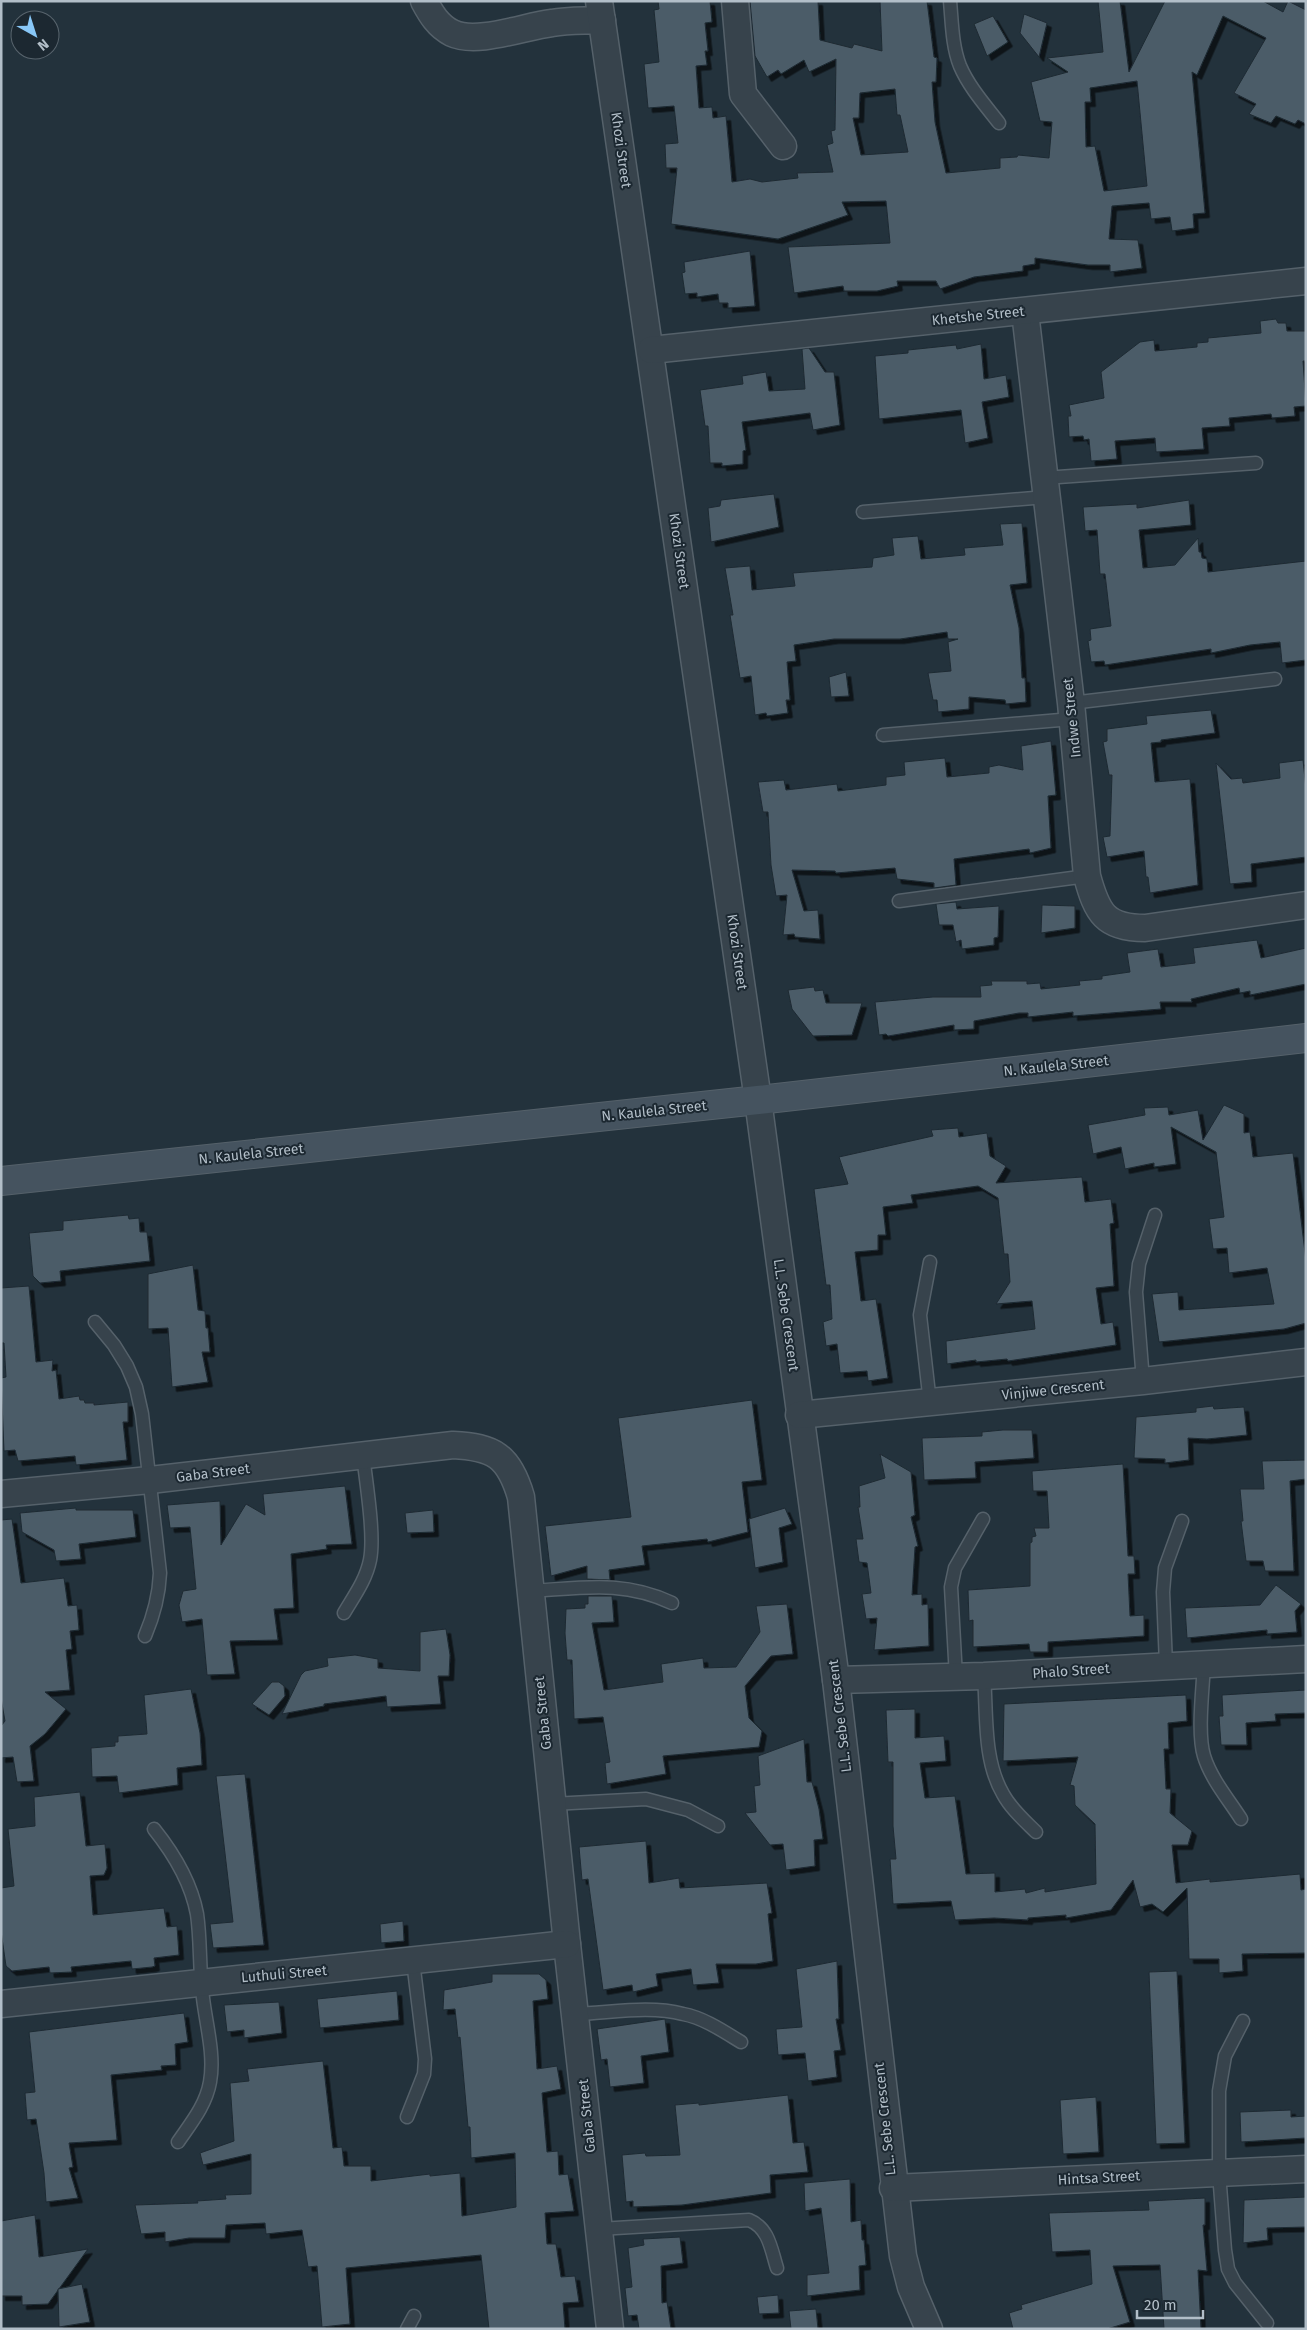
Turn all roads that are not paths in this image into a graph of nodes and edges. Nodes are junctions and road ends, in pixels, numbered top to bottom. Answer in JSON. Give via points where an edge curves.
{"nodes":[{"id":1,"x":424,"y":1,"type":"edge"},
{"id":2,"x":735,"y":1,"type":"edge"},
{"id":3,"x":950,"y":1,"type":"edge"},
{"id":4,"x":601,"y":10,"type":"edge"},
{"id":5,"x":551,"y":12,"type":"edge"},
{"id":6,"x":999,"y":123,"type":"dead end"},
{"id":7,"x":783,"y":146,"type":"dead end"},
{"id":8,"x":1306,"y":281,"type":"edge"},
{"id":9,"x":1025,"y":312,"type":"junction"},
{"id":10,"x":650,"y":350,"type":"junction"},
{"id":11,"x":1256,"y":463,"type":"dead end"},
{"id":12,"x":1045,"y":488,"type":"junction"},
{"id":13,"x":863,"y":512,"type":"dead end"},
{"id":14,"x":1275,"y":679,"type":"dead end"},
{"id":15,"x":1072,"y":711,"type":"junction"},
{"id":16,"x":883,"y":735,"type":"dead end"},
{"id":17,"x":1087,"y":876,"type":"junction"},
{"id":18,"x":899,"y":901,"type":"dead end"},
{"id":19,"x":1306,"y":905,"type":"edge"},
{"id":20,"x":1306,"y":1038,"type":"edge"},
{"id":21,"x":758,"y":1100,"type":"junction"},
{"id":22,"x":1,"y":1181,"type":"edge"},
{"id":23,"x":1155,"y":1215,"type":"dead end"},
{"id":24,"x":930,"y":1262,"type":"dead end"},
{"id":25,"x":94,"y":1322,"type":"dead end"},
{"id":26,"x":1306,"y":1362,"type":"edge"},
{"id":27,"x":1143,"y":1381,"type":"junction"},
{"id":28,"x":930,"y":1403,"type":"junction"},
{"id":29,"x":799,"y":1415,"type":"junction"},
{"id":30,"x":363,"y":1455,"type":"junction"},
{"id":31,"x":150,"y":1480,"type":"junction"},
{"id":32,"x":1,"y":1494,"type":"edge"},
{"id":33,"x":982,"y":1520,"type":"dead end"},
{"id":34,"x":1182,"y":1521,"type":"dead end"},
{"id":35,"x":531,"y":1591,"type":"junction"},
{"id":36,"x":672,"y":1603,"type":"dead end"},
{"id":37,"x":344,"y":1612,"type":"dead end"},
{"id":38,"x":145,"y":1636,"type":"dead end"},
{"id":39,"x":1306,"y":1659,"type":"edge"},
{"id":40,"x":1204,"y":1663,"type":"junction"},
{"id":41,"x":1166,"y":1665,"type":"junction"},
{"id":42,"x":984,"y":1676,"type":"junction"},
{"id":43,"x":956,"y":1677,"type":"junction"},
{"id":44,"x":836,"y":1680,"type":"junction"},
{"id":45,"x":552,"y":1804,"type":"junction"},
{"id":46,"x":1241,"y":1819,"type":"dead end"},
{"id":47,"x":718,"y":1826,"type":"dead end"},
{"id":48,"x":154,"y":1829,"type":"dead end"},
{"id":49,"x":1036,"y":1832,"type":"dead end"},
{"id":50,"x":566,"y":1944,"type":"junction"},
{"id":51,"x":413,"y":1961,"type":"junction"},
{"id":52,"x":200,"y":1982,"type":"junction"},
{"id":53,"x":1,"y":2004,"type":"edge"},
{"id":54,"x":575,"y":2014,"type":"junction"},
{"id":55,"x":1242,"y":2021,"type":"dead end"},
{"id":56,"x":741,"y":2042,"type":"dead end"},
{"id":57,"x":408,"y":2117,"type":"dead end"},
{"id":58,"x":178,"y":2142,"type":"dead end"},
{"id":59,"x":1306,"y":2169,"type":"edge"},
{"id":60,"x":1219,"y":2173,"type":"junction"},
{"id":61,"x":893,"y":2188,"type":"junction"},
{"id":62,"x":600,"y":2229,"type":"junction"},
{"id":63,"x":777,"y":2268,"type":"dead end"},
{"id":64,"x":414,"y":2316,"type":"dead end"},
{"id":65,"x":1267,"y":2323,"type":"dead end"},
{"id":66,"x":407,"y":2329,"type":"edge"},
{"id":67,"x":610,"y":2329,"type":"edge"},
{"id":68,"x":929,"y":2329,"type":"edge"}],
"edges":[{"from":1,"to":5,"type":"street","via":[[435,20],[452,32],[465,36],[484,35]]},
{"from":2,"to":7,"type":"street","via":[[743,94]]},
{"from":3,"to":6,"type":"lane","via":[[954,43],[960,64],[967,80]]},
{"from":4,"to":5,"type":"street"},
{"from":4,"to":10,"type":"street","name":"Khozi Street"},
{"from":8,"to":9,"type":"street","name":"Khetshe Street"},
{"from":9,"to":10,"type":"street","name":"Khetshe Street"},
{"from":9,"to":12,"type":"street","name":"Indwe Street"},
{"from":10,"to":21,"type":"street","name":"Khozi Street"},
{"from":11,"to":12,"type":"lane"},
{"from":12,"to":13,"type":"lane"},
{"from":12,"to":15,"type":"street","name":"Indwe Street"},
{"from":14,"to":15,"type":"lane"},
{"from":15,"to":16,"type":"lane"},
{"from":15,"to":17,"type":"street","name":"Indwe Street"},
{"from":17,"to":18,"type":"lane"},
{"from":17,"to":19,"type":"street","name":"Indwe Street","via":[[1093,899],[1102,915],[1114,924],[1128,928]]},
{"from":20,"to":21,"type":"street","name":"N. Kaulela Street"},
{"from":21,"to":22,"type":"street","name":"N. Kaulela Street"},
{"from":21,"to":29,"type":"street","name":"L.L. Sebe Crescent"},
{"from":23,"to":27,"type":"lane","via":[[1139,1264],[1136,1292]]},
{"from":24,"to":28,"type":"lane","via":[[920,1314]]},
{"from":25,"to":31,"type":"lane","via":[[114,1345],[136,1387]]},
{"from":26,"to":27,"type":"street","name":"Vinjiwe Crescent"},
{"from":27,"to":28,"type":"street","name":"Vinjiwe Crescent"},
{"from":28,"to":29,"type":"street","name":"Vinjiwe Crescent"},
{"from":29,"to":44,"type":"street","name":"L.L. Sebe Crescent"},
{"from":30,"to":31,"type":"street","name":"Gaba Street"},
{"from":30,"to":35,"type":"street","name":"Gaba Street","via":[[453,1444],[487,1449],[499,1456],[510,1467],[520,1497]]},
{"from":30,"to":37,"type":"lane","via":[[370,1559],[365,1577]]},
{"from":31,"to":32,"type":"street","name":"Gaba Street"},
{"from":31,"to":38,"type":"lane","via":[[160,1573],[155,1612]]},
{"from":33,"to":43,"type":"lane","via":[[955,1568],[951,1587]]},
{"from":34,"to":41,"type":"lane","via":[[1165,1568]]},
{"from":35,"to":36,"type":"lane","via":[[615,1587],[651,1593]]},
{"from":35,"to":45,"type":"street","name":"Gaba Street"},
{"from":39,"to":40,"type":"street","name":"Phalo Street"},
{"from":40,"to":41,"type":"street","name":"Phalo Street"},
{"from":40,"to":46,"type":"lane","via":[[1204,1756]]},
{"from":41,"to":42,"type":"street","name":"Phalo Street"},
{"from":42,"to":43,"type":"street","name":"Phalo Street"},
{"from":42,"to":49,"type":"lane","via":[[990,1761],[995,1778],[1003,1796]]},
{"from":43,"to":44,"type":"street","name":"Phalo Street"},
{"from":44,"to":61,"type":"street","name":"L.L. Sebe Crescent"},
{"from":45,"to":47,"type":"lane","via":[[646,1799],[688,1810]]},
{"from":45,"to":50,"type":"street","name":"Gaba Street"},
{"from":48,"to":52,"type":"lane","via":[[168,1847],[192,1892],[199,1936]]},
{"from":50,"to":51,"type":"street","name":"Luthuli Street"},
{"from":50,"to":54,"type":"street","name":"Gaba Street"},
{"from":51,"to":52,"type":"street","name":"Luthuli Street"},
{"from":51,"to":57,"type":"lane","via":[[425,2059],[424,2074]]},
{"from":52,"to":53,"type":"street","name":"Luthuli Street"},
{"from":52,"to":58,"type":"lane","via":[[210,2080],[206,2098]]},
{"from":54,"to":56,"type":"lane","via":[[664,2010],[706,2022]]},
{"from":54,"to":62,"type":"street","name":"Gaba Street"},
{"from":55,"to":60,"type":"lane","via":[[1221,2072]]},
{"from":59,"to":60,"type":"street","name":"Hintsa Street"},
{"from":60,"to":61,"type":"street","name":"Hintsa Street"},
{"from":60,"to":65,"type":"lane","via":[[1228,2269],[1245,2298]]},
{"from":61,"to":68,"type":"street","name":"L.L. Sebe Crescent","via":[[903,2256],[911,2287]]},
{"from":62,"to":63,"type":"lane","via":[[749,2220],[765,2231]]},
{"from":62,"to":67,"type":"street","name":"Gaba Street"},
{"from":64,"to":66,"type":"lane"}]}
